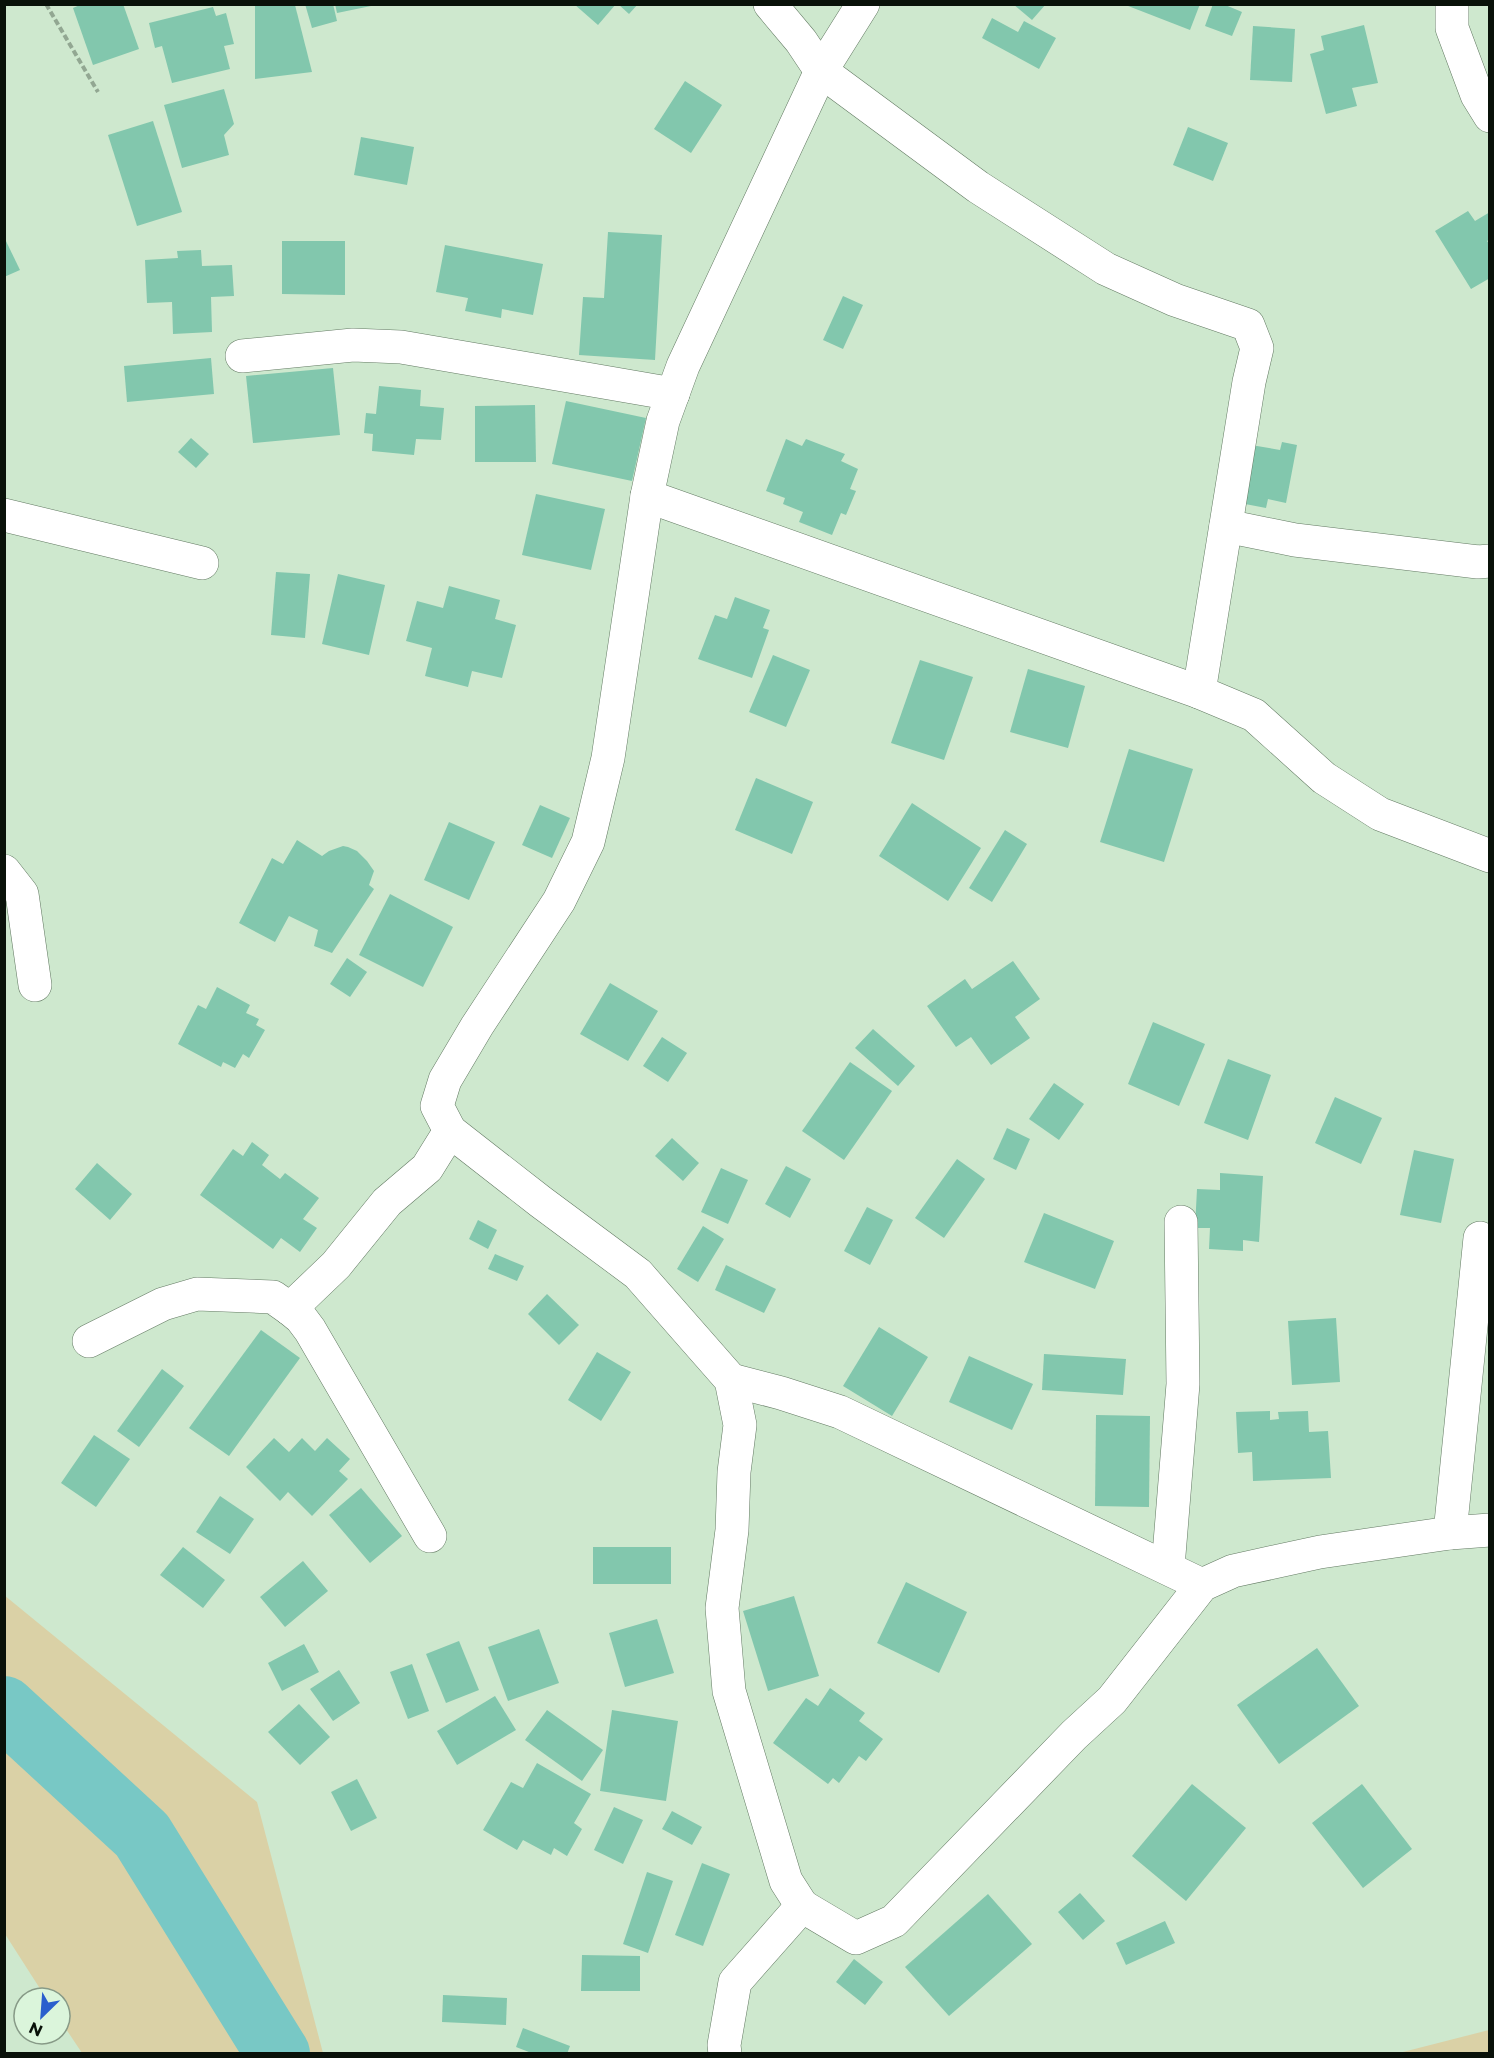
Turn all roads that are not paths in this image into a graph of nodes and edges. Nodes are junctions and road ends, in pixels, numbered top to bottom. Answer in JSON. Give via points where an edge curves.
{"nodes":[{"id":1,"x":770,"y":4,"type":"edge"},
{"id":2,"x":863,"y":4,"type":"edge"},
{"id":3,"x":1452,"y":4,"type":"edge"},
{"id":4,"x":821,"y":71,"type":"junction"},
{"id":5,"x":1490,"y":116,"type":"edge"},
{"id":6,"x":242,"y":356,"type":"dead end"},
{"id":7,"x":673,"y":394,"type":"junction"},
{"id":8,"x":647,"y":496,"type":"junction"},
{"id":9,"x":4,"y":515,"type":"edge"},
{"id":10,"x":1226,"y":526,"type":"junction"},
{"id":11,"x":1490,"y":561,"type":"edge"},
{"id":12,"x":202,"y":563,"type":"dead end"},
{"id":13,"x":1199,"y":692,"type":"junction"},
{"id":14,"x":1490,"y":856,"type":"edge"},
{"id":15,"x":4,"y":871,"type":"edge"},
{"id":16,"x":35,"y":985,"type":"dead end"},
{"id":17,"x":450,"y":1131,"type":"junction"},
{"id":18,"x":1180,"y":1222,"type":"dead end"},
{"id":19,"x":1480,"y":1238,"type":"dead end"},
{"id":20,"x":290,"y":1309,"type":"junction"},
{"id":21,"x":89,"y":1341,"type":"dead end"},
{"id":22,"x":731,"y":1380,"type":"junction"},
{"id":23,"x":1490,"y":1530,"type":"edge"},
{"id":24,"x":1450,"y":1533,"type":"junction"},
{"id":25,"x":430,"y":1536,"type":"dead end"},
{"id":26,"x":1168,"y":1567,"type":"junction"},
{"id":27,"x":1202,"y":1585,"type":"junction"},
{"id":28,"x":802,"y":1906,"type":"junction"},
{"id":29,"x":725,"y":2054,"type":"edge"}],
"edges":[{"from":1,"to":4,"type":"street"},
{"from":2,"to":4,"type":"street"},
{"from":3,"to":5,"type":"street","via":[[1452,28],[1477,95]]},
{"from":4,"to":7,"type":"street"},
{"from":4,"to":10,"type":"street","via":[[978,187],[1106,269],[1175,300],[1248,325],[1257,348]]},
{"from":6,"to":7,"type":"street","via":[[353,345],[401,347]]},
{"from":7,"to":8,"type":"street"},
{"from":8,"to":13,"type":"street"},
{"from":8,"to":17,"type":"street","via":[[608,758],[588,842],[559,901],[445,1080],[437,1106]]},
{"from":9,"to":12,"type":"street"},
{"from":10,"to":11,"type":"street","via":[[1295,540]]},
{"from":10,"to":13,"type":"street"},
{"from":13,"to":14,"type":"street","via":[[1254,715],[1324,778],[1380,814]]},
{"from":15,"to":16,"type":"street","via":[[22,894]]},
{"from":17,"to":20,"type":"street","via":[[427,1168],[387,1202],[336,1265]]},
{"from":17,"to":22,"type":"street","via":[[638,1274]]},
{"from":18,"to":26,"type":"street","via":[[1183,1384]]},
{"from":19,"to":24,"type":"street"},
{"from":20,"to":21,"type":"street","via":[[273,1297],[197,1294],[163,1304]]},
{"from":20,"to":25,"type":"street","via":[[310,1330]]},
{"from":22,"to":26,"type":"street","via":[[840,1412]]},
{"from":22,"to":28,"type":"street","via":[[740,1425],[722,1608],[729,1692],[786,1881]]},
{"from":23,"to":24,"type":"street"},
{"from":24,"to":27,"type":"street","via":[[1320,1552],[1233,1571]]},
{"from":26,"to":27,"type":"street"},
{"from":27,"to":28,"type":"street","via":[[1112,1700],[1074,1734],[894,1922],[856,1938]]},
{"from":28,"to":29,"type":"street","via":[[735,1982]]}]}
